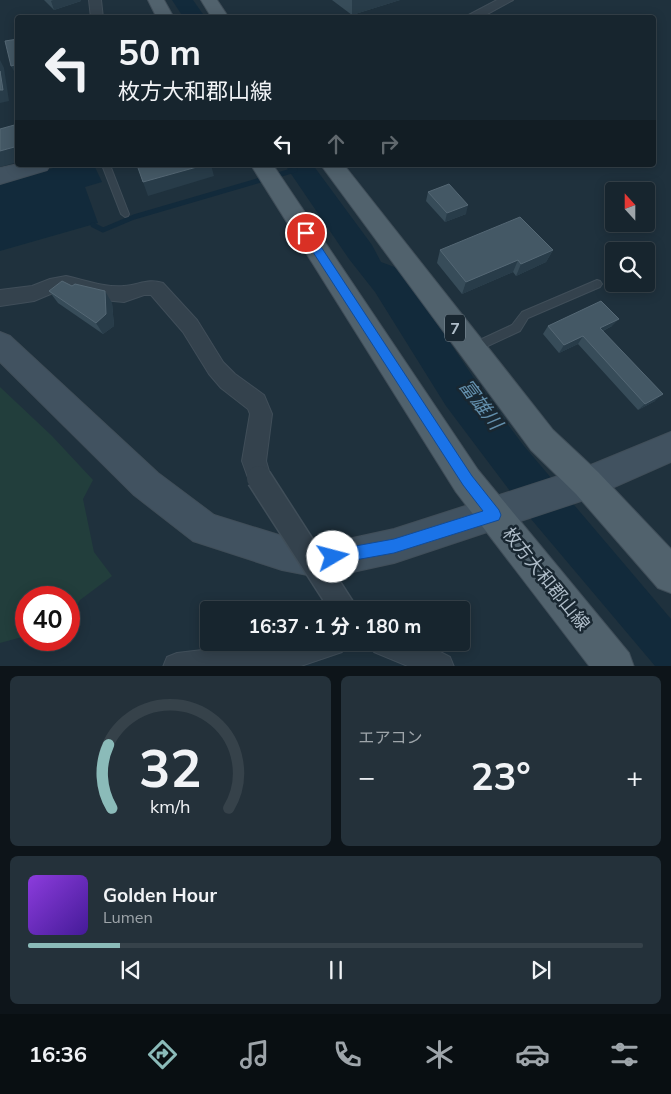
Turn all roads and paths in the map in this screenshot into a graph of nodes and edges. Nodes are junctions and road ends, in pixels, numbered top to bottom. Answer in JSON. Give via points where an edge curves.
{"nodes":[{"id":1,"x":94,"y":0,"type":"edge"},
{"id":2,"x":156,"y":0,"type":"edge"},
{"id":3,"x":209,"y":0,"type":"edge"},
{"id":4,"x":507,"y":0,"type":"edge"},
{"id":5,"x":96,"y":15,"type":"edge"},
{"id":6,"x":164,"y":15,"type":"edge"},
{"id":7,"x":219,"y":15,"type":"edge"},
{"id":8,"x":475,"y":15,"type":"edge"},
{"id":9,"x":32,"y":167,"type":"edge"},
{"id":10,"x":107,"y":167,"type":"edge"},
{"id":11,"x":334,"y":167,"type":"edge"},
{"id":12,"x":268,"y":175,"type":"edge"},
{"id":13,"x":0,"y":176,"type":"edge"},
{"id":14,"x":125,"y":214,"type":"dead end"},
{"id":15,"x":597,"y":284,"type":"dead end"},
{"id":16,"x":0,"y":298,"type":"edge"},
{"id":17,"x":0,"y":344,"type":"edge"},
{"id":18,"x":471,"y":349,"type":"junction"},
{"id":19,"x":671,"y":446,"type":"edge"},
{"id":20,"x":587,"y":483,"type":"junction"},
{"id":21,"x":494,"y":515,"type":"junction"},
{"id":22,"x":671,"y":575,"type":"edge"},
{"id":23,"x":338,"y":601,"type":"edge"},
{"id":24,"x":309,"y":651,"type":"edge"},
{"id":25,"x":408,"y":651,"type":"edge"},
{"id":26,"x":278,"y":663,"type":"edge"},
{"id":27,"x":177,"y":666,"type":"edge"},
{"id":28,"x":440,"y":666,"type":"edge"},
{"id":29,"x":615,"y":666,"type":"edge"}],
"edges":[{"from":1,"to":5,"type":"street"},
{"from":2,"to":6,"type":"main road"},
{"from":3,"to":7,"type":"main road"},
{"from":4,"to":8,"type":"street"},
{"from":9,"to":13,"type":"street"},
{"from":10,"to":14,"type":"lane"},
{"from":11,"to":18,"type":"main road","number":"7"},
{"from":12,"to":21,"type":"main road","name":"枚方大和郡山線","via":[[467,481]]},
{"from":15,"to":18,"type":"lane","via":[[525,315],[516,328]]},
{"from":16,"to":23,"type":"street","bridge":true,"via":[[66,283],[124,294],[156,288],[190,326],[216,368],[256,402],[261,414],[254,461],[259,478]]},
{"from":17,"to":21,"type":"street","via":[[146,484],[205,529],[282,554],[318,558],[348,556],[394,546]]},
{"from":18,"to":20,"type":"main road","number":"7","via":[[542,440]]},
{"from":19,"to":20,"type":"street"},
{"from":20,"to":21,"type":"street"},
{"from":20,"to":22,"type":"main road","number":"7"},
{"from":21,"to":29,"type":"main road","name":"枚方大和郡山線"},
{"from":24,"to":26,"type":"street"},
{"from":25,"to":28,"type":"street"},
{"from":26,"to":27,"type":"street","via":[[262,657]]}]}
